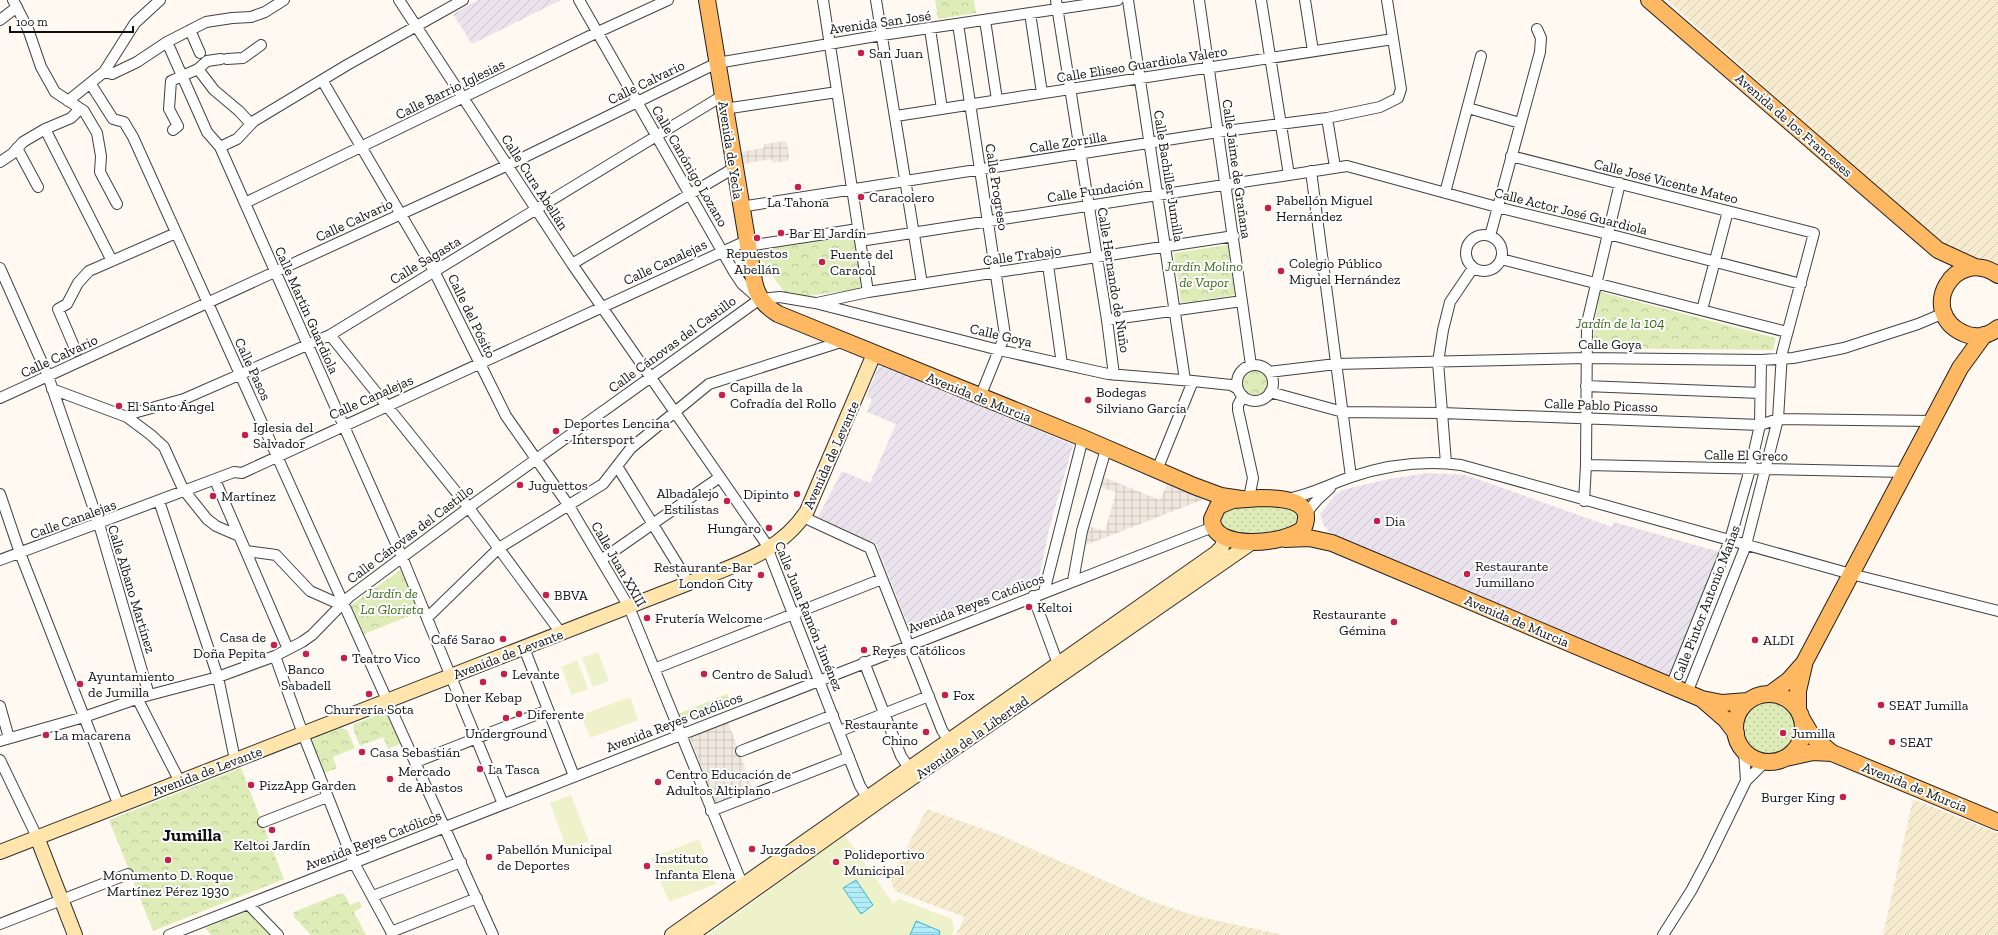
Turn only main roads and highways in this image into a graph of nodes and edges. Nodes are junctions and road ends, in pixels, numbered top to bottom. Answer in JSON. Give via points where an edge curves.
{"nodes":[{"id":1,"x":707,"y":0,"type":"edge"},
{"id":2,"x":1649,"y":0,"type":"edge"},
{"id":3,"x":1938,"y":250,"type":"junction"},
{"id":4,"x":1975,"y":267,"type":"junction"},
{"id":5,"x":1998,"y":275,"type":"edge"},
{"id":6,"x":1947,"y":284,"type":"junction"},
{"id":7,"x":760,"y":299,"type":"joint"},
{"id":8,"x":1958,"y":331,"type":"junction"},
{"id":9,"x":1991,"y":332,"type":"edge"},
{"id":10,"x":874,"y":354,"type":"junction"},
{"id":11,"x":1960,"y":368,"type":"junction"},
{"id":12,"x":1198,"y":488,"type":"junction"},
{"id":13,"x":1245,"y":498,"type":"junction"},
{"id":14,"x":1305,"y":515,"type":"junction"},
{"id":15,"x":1216,"y":526,"type":"junction"},
{"id":16,"x":1285,"y":539,"type":"junction"},
{"id":17,"x":1254,"y":541,"type":"junction"},
{"id":18,"x":1332,"y":543,"type":"junction"},
{"id":19,"x":1804,"y":664,"type":"junction"},
{"id":20,"x":1770,"y":694,"type":"junction"},
{"id":21,"x":1702,"y":699,"type":"junction"},
{"id":22,"x":1748,"y":701,"type":"junction"},
{"id":23,"x":1800,"y":714,"type":"junction"},
{"id":24,"x":1736,"y":732,"type":"junction"},
{"id":25,"x":1832,"y":753,"type":"junction"},
{"id":26,"x":1784,"y":758,"type":"junction"},
{"id":27,"x":870,"y":801,"type":"junction"},
{"id":28,"x":1998,"y":822,"type":"edge"},
{"id":29,"x":37,"y":837,"type":"junction"},
{"id":30,"x":0,"y":852,"type":"edge"},
{"id":31,"x":745,"y":891,"type":"junction"},
{"id":32,"x":75,"y":935,"type":"edge"},
{"id":33,"x":672,"y":935,"type":"edge"},
{"id":34,"x":691,"y":935,"type":"edge"}],
"edges":[{"from":1,"to":7,"type":"main road","name":"Avenida de Yecla","via":[[723,103],[736,162],[740,207]]},
{"from":2,"to":3,"type":"main road","name":"Avenida de los Franceses"},
{"from":3,"to":4,"type":"main road","name":"Avenida de los Franceses"},
{"from":3,"to":6,"type":"main road"},
{"from":4,"to":5,"type":"main road","name":"Avenida de los Franceses","via":[[1984,268]]},
{"from":4,"to":6,"type":"main road","via":[[1959,272]]},
{"from":6,"to":8,"type":"main road","via":[[1943,293],[1944,313]]},
{"from":7,"to":10,"type":"main road","name":"Avenida de Murcia","via":[[778,314]]},
{"from":8,"to":9,"type":"main road","via":[[1975,336]]},
{"from":8,"to":11,"type":"main road","via":[[1963,350]]},
{"from":9,"to":11,"type":"main road"},
{"from":10,"to":12,"type":"main road","name":"Avenida de Murcia","via":[[1083,438]]},
{"from":10,"to":29,"type":"main road","name":"Avenida de Levante","via":[[803,517],[790,532],[769,549],[524,648]]},
{"from":11,"to":19,"type":"main road"},
{"from":12,"to":13,"type":"main road","name":"Avenida de Murcia","via":[[1221,496]]},
{"from":12,"to":15,"type":"main road"},
{"from":13,"to":14,"type":"main road","via":[[1287,499],[1300,505]]},
{"from":13,"to":15,"type":"main road","via":[[1221,504]]},
{"from":14,"to":16,"type":"main road","via":[[1303,529]]},
{"from":14,"to":18,"type":"main road","via":[[1316,532]]},
{"from":15,"to":17,"type":"main road"},
{"from":15,"to":27,"type":"main road","via":[[1222,547],[1216,553],[909,768]]},
{"from":16,"to":17,"type":"main road"},
{"from":16,"to":18,"type":"main road","via":[[1309,538]]},
{"from":17,"to":27,"type":"main road","name":"Avenida de la Libertad"},
{"from":18,"to":21,"type":"main road","name":"Avenida de Murcia"},
{"from":19,"to":20,"type":"main road","via":[[1789,680]]},
{"from":19,"to":23,"type":"main road","via":[[1798,690]]},
{"from":20,"to":22,"type":"main road"},
{"from":20,"to":23,"type":"main road","via":[[1786,698]]},
{"from":21,"to":22,"type":"main road","name":"Avenida de Murcia","via":[[1722,703]]},
{"from":21,"to":24,"type":"main road","name":"Avenida de Murcia"},
{"from":22,"to":24,"type":"main road","via":[[1740,710]]},
{"from":23,"to":25,"type":"main road","name":"Avenida de Murcia","via":[[1812,736]]},
{"from":23,"to":26,"type":"main road","via":[[1803,731],[1800,742],[1794,752]]},
{"from":24,"to":26,"type":"main road","via":[[1744,752],[1755,759],[1765,762]]},
{"from":25,"to":26,"type":"main road","name":"Avenida de Murcia","via":[[1807,753]]},
{"from":25,"to":28,"type":"main road","name":"Avenida de Murcia"},
{"from":27,"to":31,"type":"main road"},
{"from":29,"to":30,"type":"main road","name":"Avenida de Levante"},
{"from":29,"to":32,"type":"main road"},
{"from":31,"to":33,"type":"main road"},
{"from":31,"to":34,"type":"main road"}]}
